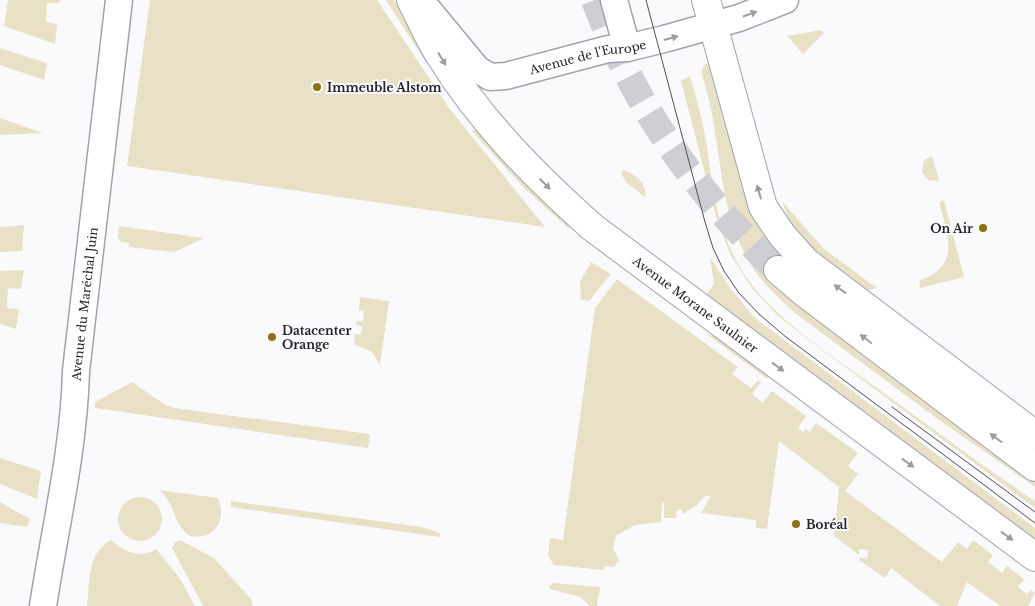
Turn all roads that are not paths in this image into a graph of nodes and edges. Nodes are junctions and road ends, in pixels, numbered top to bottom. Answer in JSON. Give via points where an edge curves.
{"nodes":[{"id":1,"x":119,"y":0,"type":"edge"},
{"id":2,"x":411,"y":0,"type":"edge"},
{"id":3,"x":420,"y":0,"type":"edge"},
{"id":4,"x":614,"y":0,"type":"edge"},
{"id":5,"x":786,"y":0,"type":"edge"},
{"id":6,"x":710,"y":13,"type":"edge"},
{"id":7,"x":627,"y":48,"type":"junction"},
{"id":8,"x":778,"y":270,"type":"tunnel mouth"},
{"id":9,"x":1035,"y":435,"type":"edge"},
{"id":10,"x":1035,"y":467,"type":"edge"},
{"id":11,"x":1035,"y":557,"type":"edge"},
{"id":12,"x":43,"y":606,"type":"edge"}],
"edges":[{"from":1,"to":12,"type":"street","name":"Avenue du Maréchal Juin","via":[[76,371],[73,426]]},
{"from":2,"to":11,"type":"main road","name":"Avenue Morane Saulnier","one_way":true,"via":[[439,55],[475,107],[530,170],[592,227]]},
{"from":3,"to":7,"type":"street","name":"Avenue de l'Europe","via":[[477,69],[490,77],[506,76],[608,49]]},
{"from":4,"to":7,"type":"street"},
{"from":6,"to":5,"type":"street","name":"Avenue de l'Europe","one_way":true,"via":[[762,10]]},
{"from":7,"to":6,"type":"street","name":"Avenue de l'Europe","one_way":true},
{"from":9,"to":6,"type":"main road","one_way":true,"via":[[806,262],[782,235],[764,207]]},
{"from":10,"to":8,"type":"main road","one_way":true}]}
